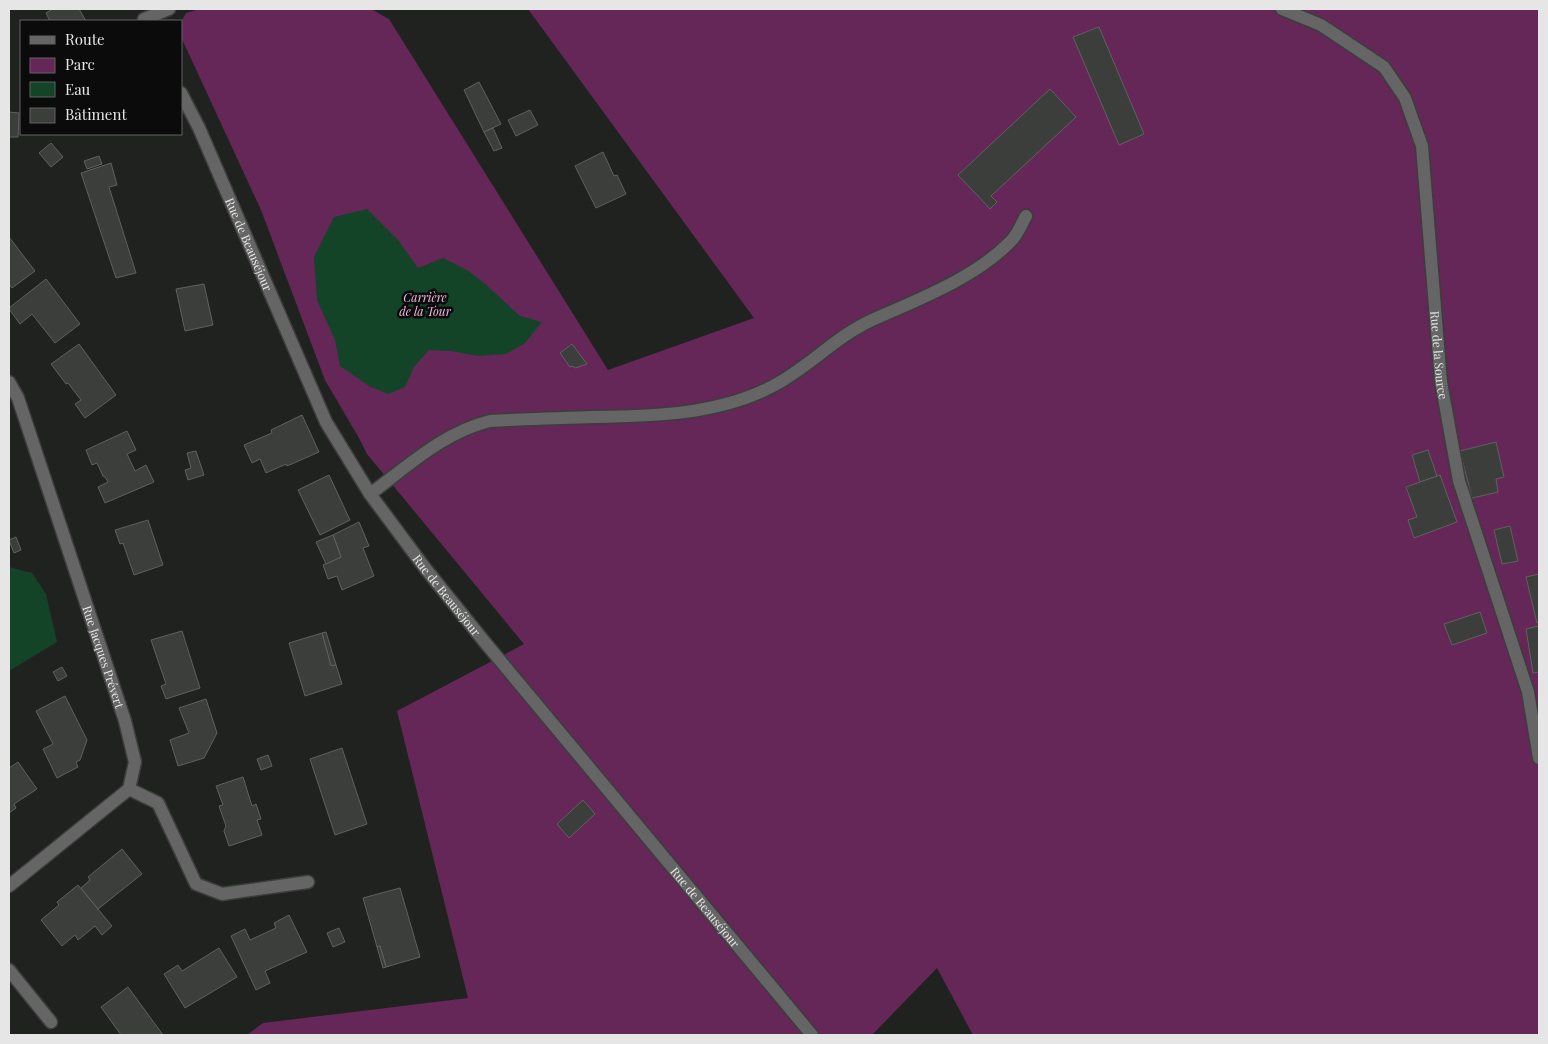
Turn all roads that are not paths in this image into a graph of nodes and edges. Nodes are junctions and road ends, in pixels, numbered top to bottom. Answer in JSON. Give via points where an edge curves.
{"nodes":[{"id":1,"x":169,"y":9,"type":"edge"},
{"id":2,"x":1282,"y":9,"type":"edge"},
{"id":3,"x":142,"y":16,"type":"edge"},
{"id":4,"x":182,"y":95,"type":"edge"},
{"id":5,"x":1026,"y":216,"type":"dead end"},
{"id":6,"x":9,"y":382,"type":"edge"},
{"id":7,"x":370,"y":494,"type":"junction"},
{"id":8,"x":1539,"y":758,"type":"edge"},
{"id":9,"x":128,"y":789,"type":"junction"},
{"id":10,"x":308,"y":882,"type":"dead end"},
{"id":11,"x":9,"y":886,"type":"edge"},
{"id":12,"x":9,"y":970,"type":"edge"},
{"id":13,"x":51,"y":1022,"type":"dead end"},
{"id":14,"x":812,"y":1035,"type":"edge"}],
"edges":[{"from":1,"to":3,"type":"street"},
{"from":2,"to":8,"type":"street","name":"Rue de la Source","via":[[1321,25],[1384,67],[1405,98],[1422,146],[1441,382],[1459,481],[1528,692]]},
{"from":4,"to":7,"type":"street","name":"Rue de Beauséjour","via":[[326,422]]},
{"from":5,"to":7,"type":"street","via":[[1012,241],[984,265],[851,331],[802,368],[763,391],[739,401],[655,415],[490,421],[473,425],[435,445]]},
{"from":6,"to":9,"type":"street","name":"Rue Jacques Prévert","via":[[18,398],[125,720],[135,762]]},
{"from":7,"to":14,"type":"street","name":"Rue de Beauséjour","via":[[483,640]]},
{"from":9,"to":10,"type":"street","via":[[158,804],[196,884],[222,894]]},
{"from":9,"to":11,"type":"street"},
{"from":12,"to":13,"type":"street"}]}
